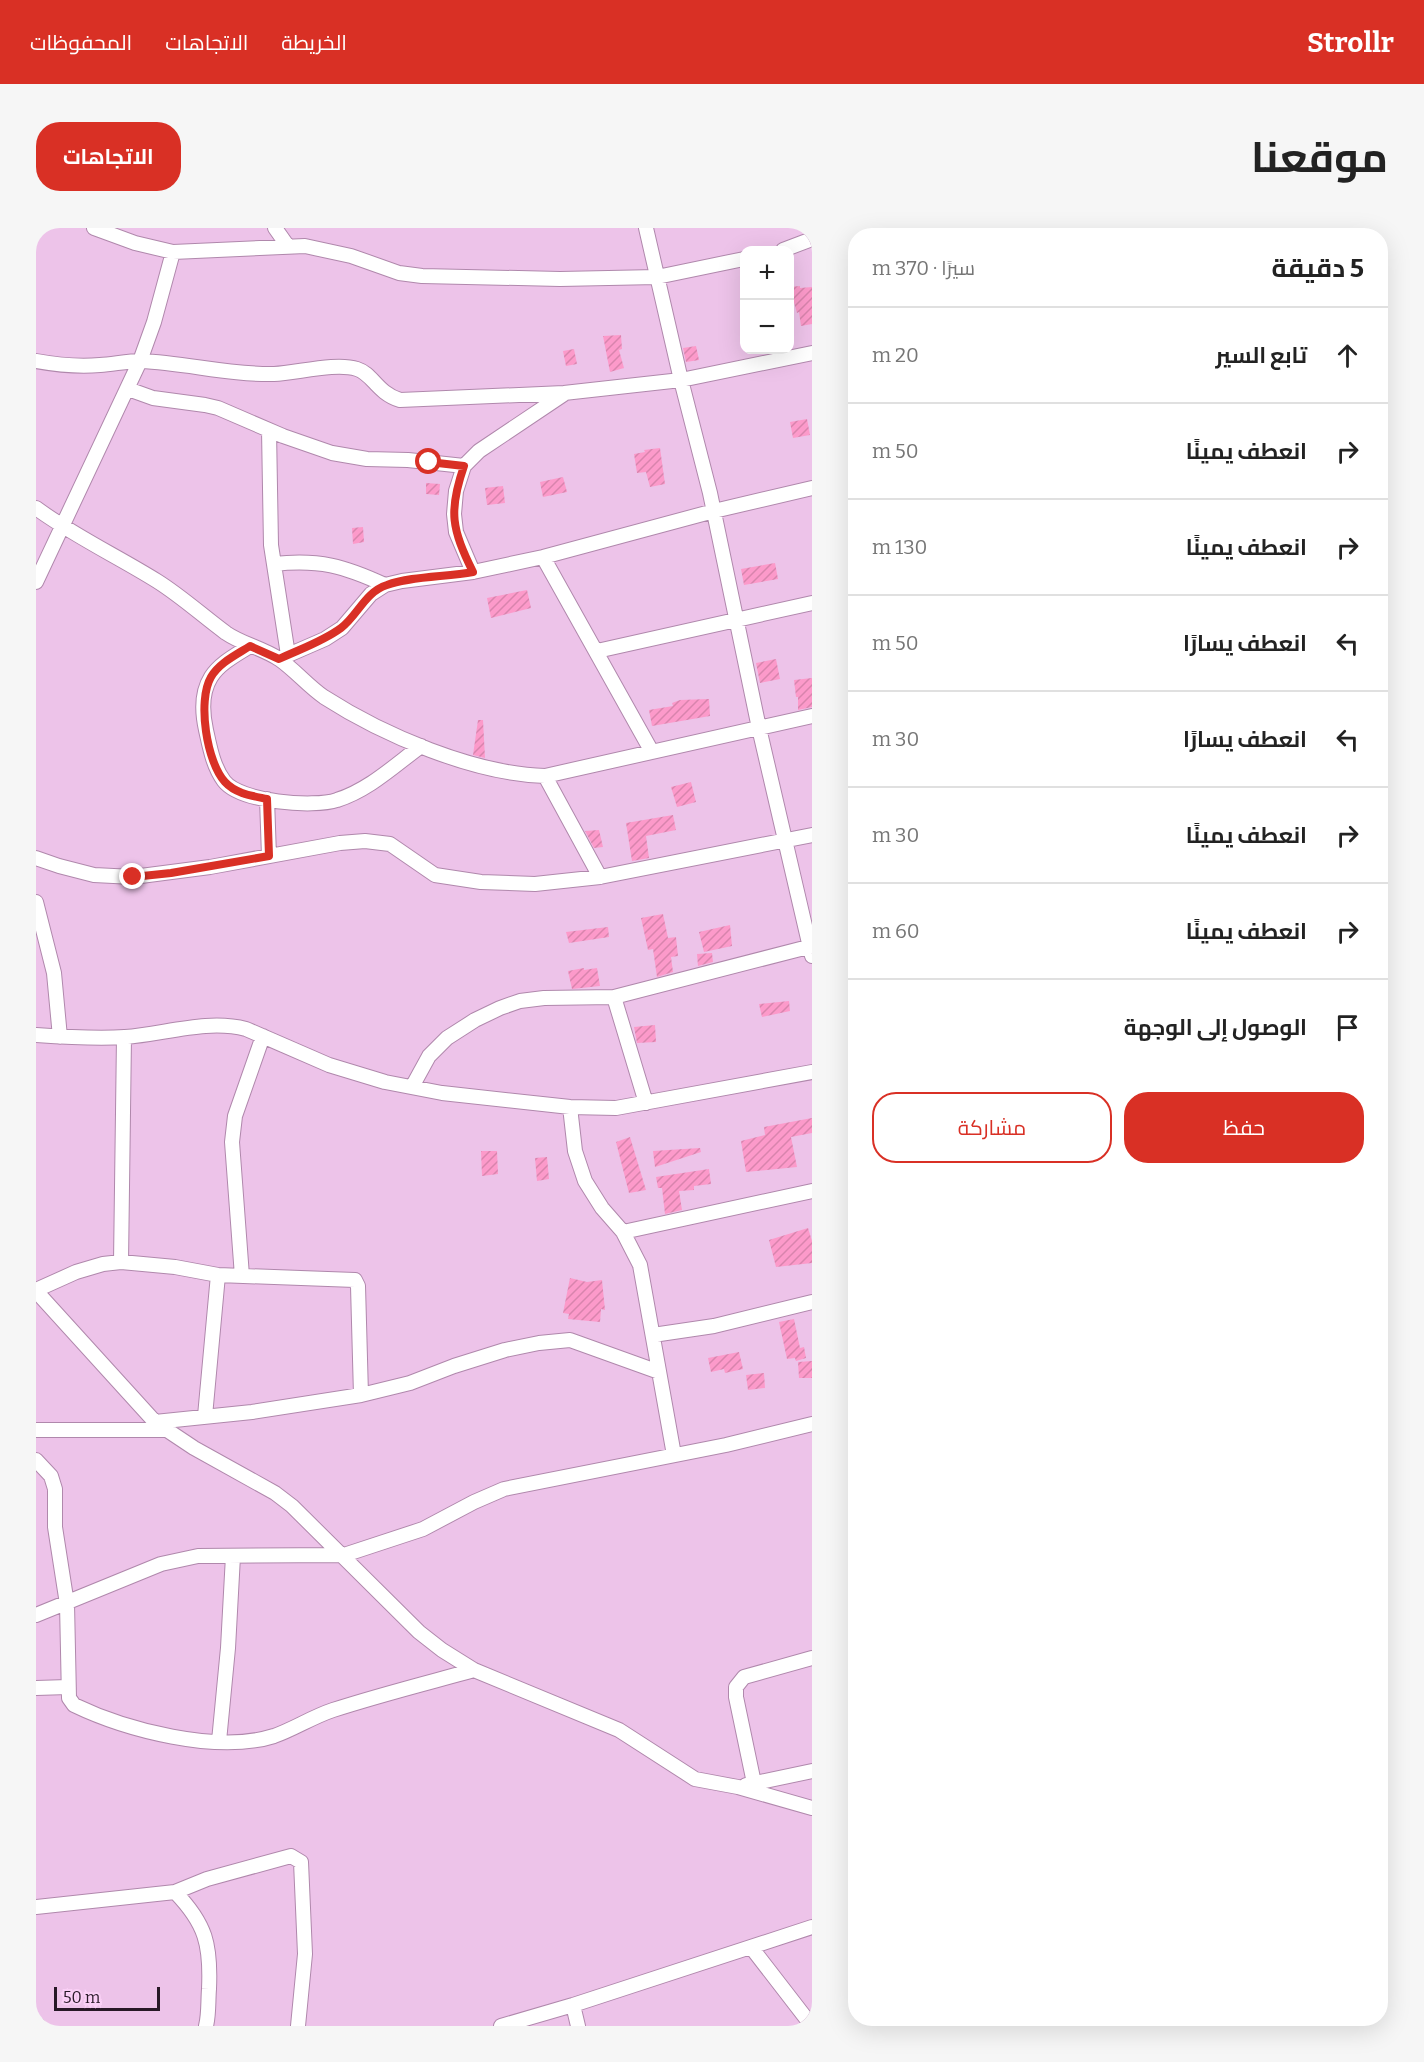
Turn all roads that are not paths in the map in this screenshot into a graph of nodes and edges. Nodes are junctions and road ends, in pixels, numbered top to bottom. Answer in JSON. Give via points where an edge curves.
{"nodes":[{"id":1,"x":94,"y":228,"type":"edge"},
{"id":2,"x":275,"y":228,"type":"edge"},
{"id":3,"x":646,"y":228,"type":"edge"},
{"id":4,"x":812,"y":239,"type":"edge"},
{"id":5,"x":287,"y":245,"type":"junction"},
{"id":6,"x":794,"y":246,"type":"edge"},
{"id":7,"x":173,"y":252,"type":"junction"},
{"id":8,"x":740,"y":260,"type":"edge"},
{"id":9,"x":657,"y":277,"type":"junction"},
{"id":10,"x":812,"y":353,"type":"edge"},
{"id":11,"x":36,"y":361,"type":"edge"},
{"id":12,"x":140,"y":361,"type":"junction"},
{"id":13,"x":681,"y":380,"type":"junction"},
{"id":14,"x":128,"y":389,"type":"junction"},
{"id":15,"x":564,"y":393,"type":"junction"},
{"id":16,"x":269,"y":430,"type":"junction"},
{"id":17,"x":464,"y":466,"type":"junction"},
{"id":18,"x":812,"y":488,"type":"edge"},
{"id":19,"x":36,"y":508,"type":"edge"},
{"id":20,"x":714,"y":511,"type":"junction"},
{"id":21,"x":63,"y":527,"type":"junction"},
{"id":22,"x":543,"y":557,"type":"junction"},
{"id":23,"x":273,"y":564,"type":"junction"},
{"id":24,"x":473,"y":572,"type":"junction"},
{"id":25,"x":36,"y":582,"type":"edge"},
{"id":26,"x":385,"y":585,"type":"junction"},
{"id":27,"x":812,"y":603,"type":"edge"},
{"id":28,"x":737,"y":620,"type":"junction"},
{"id":29,"x":250,"y":646,"type":"junction"},
{"id":30,"x":597,"y":651,"type":"junction"},
{"id":31,"x":283,"y":657,"type":"junction"},
{"id":32,"x":812,"y":716,"type":"edge"},
{"id":33,"x":759,"y":728,"type":"junction"},
{"id":34,"x":421,"y":746,"type":"junction"},
{"id":35,"x":652,"y":752,"type":"junction"},
{"id":36,"x":544,"y":776,"type":"junction"},
{"id":37,"x":267,"y":799,"type":"junction"},
{"id":38,"x":812,"y":835,"type":"edge"},
{"id":39,"x":786,"y":841,"type":"junction"},
{"id":40,"x":269,"y":856,"type":"junction"},
{"id":41,"x":36,"y":858,"type":"edge"},
{"id":42,"x":600,"y":877,"type":"junction"},
{"id":43,"x":36,"y":902,"type":"edge"},
{"id":44,"x":811,"y":950,"type":"edge"},
{"id":45,"x":614,"y":997,"type":"junction"},
{"id":46,"x":36,"y":1035,"type":"edge"},
{"id":47,"x":263,"y":1036,"type":"junction"},
{"id":48,"x":60,"y":1037,"type":"junction"},
{"id":49,"x":124,"y":1037,"type":"junction"},
{"id":50,"x":812,"y":1072,"type":"edge"},
{"id":51,"x":412,"y":1087,"type":"junction"},
{"id":52,"x":646,"y":1103,"type":"junction"},
{"id":53,"x":570,"y":1107,"type":"junction"},
{"id":54,"x":812,"y":1191,"type":"edge"},
{"id":55,"x":623,"y":1232,"type":"junction"},
{"id":56,"x":121,"y":1262,"type":"junction"},
{"id":57,"x":218,"y":1275,"type":"junction"},
{"id":58,"x":242,"y":1276,"type":"junction"},
{"id":59,"x":36,"y":1291,"type":"edge"},
{"id":60,"x":812,"y":1302,"type":"edge"},
{"id":61,"x":653,"y":1335,"type":"junction"},
{"id":62,"x":659,"y":1372,"type":"junction"},
{"id":63,"x":361,"y":1395,"type":"junction"},
{"id":64,"x":205,"y":1416,"type":"junction"},
{"id":65,"x":812,"y":1425,"type":"edge"},
{"id":66,"x":160,"y":1426,"type":"junction"},
{"id":67,"x":36,"y":1430,"type":"edge"},
{"id":68,"x":674,"y":1455,"type":"junction"},
{"id":69,"x":36,"y":1460,"type":"edge"},
{"id":70,"x":344,"y":1555,"type":"junction"},
{"id":71,"x":233,"y":1556,"type":"junction"},
{"id":72,"x":67,"y":1604,"type":"junction"},
{"id":73,"x":36,"y":1615,"type":"edge"},
{"id":74,"x":812,"y":1658,"type":"edge"},
{"id":75,"x":474,"y":1670,"type":"junction"},
{"id":76,"x":68,"y":1687,"type":"junction"},
{"id":77,"x":36,"y":1688,"type":"edge"},
{"id":78,"x":219,"y":1741,"type":"junction"},
{"id":79,"x":812,"y":1771,"type":"edge"},
{"id":80,"x":754,"y":1783,"type":"junction"},
{"id":81,"x":738,"y":1787,"type":"junction"},
{"id":82,"x":812,"y":1808,"type":"edge"},
{"id":83,"x":176,"y":1892,"type":"junction"},
{"id":84,"x":36,"y":1907,"type":"edge"},
{"id":85,"x":812,"y":1927,"type":"edge"},
{"id":86,"x":751,"y":1947,"type":"junction"},
{"id":87,"x":573,"y":2005,"type":"junction"},
{"id":88,"x":206,"y":2026,"type":"edge"},
{"id":89,"x":298,"y":2026,"type":"edge"},
{"id":90,"x":501,"y":2026,"type":"edge"},
{"id":91,"x":578,"y":2026,"type":"edge"},
{"id":92,"x":812,"y":2026,"type":"edge"}],
"edges":[{"from":1,"to":7,"type":"street"},
{"from":2,"to":5,"type":"street"},
{"from":3,"to":9,"type":"street"},
{"from":4,"to":6,"type":"street"},
{"from":5,"to":7,"type":"street"},
{"from":5,"to":9,"type":"street","via":[[327,250],[399,273],[422,276]]},
{"from":7,"to":12,"type":"street"},
{"from":8,"to":9,"type":"street"},
{"from":9,"to":13,"type":"street"},
{"from":10,"to":13,"type":"street"},
{"from":11,"to":12,"type":"street","via":[[98,366]]},
{"from":12,"to":14,"type":"street"},
{"from":12,"to":15,"type":"street","via":[[273,374],[358,369],[389,397],[400,400]]},
{"from":13,"to":15,"type":"street"},
{"from":13,"to":20,"type":"street"},
{"from":14,"to":16,"type":"street","via":[[153,398],[218,408]]},
{"from":14,"to":21,"type":"street"},
{"from":15,"to":17,"type":"street","via":[[479,451]]},
{"from":16,"to":17,"type":"street","via":[[349,457]]},
{"from":16,"to":23,"type":"street"},
{"from":17,"to":24,"type":"street","via":[[454,514],[459,540]]},
{"from":18,"to":20,"type":"street"},
{"from":19,"to":21,"type":"street"},
{"from":20,"to":22,"type":"street"},
{"from":20,"to":28,"type":"street"},
{"from":21,"to":25,"type":"street"},
{"from":21,"to":29,"type":"street","via":[[156,580]]},
{"from":22,"to":24,"type":"street"},
{"from":22,"to":30,"type":"street"},
{"from":23,"to":26,"type":"street","via":[[297,561],[344,567]]},
{"from":23,"to":31,"type":"street"},
{"from":24,"to":26,"type":"street"},
{"from":26,"to":31,"type":"street","via":[[371,594],[342,628]]},
{"from":27,"to":28,"type":"street"},
{"from":28,"to":30,"type":"street"},
{"from":28,"to":33,"type":"street"},
{"from":29,"to":31,"type":"street"},
{"from":29,"to":37,"type":"street","via":[[222,665],[211,678],[203,714],[214,764],[225,783],[242,793]]},
{"from":30,"to":35,"type":"street"},
{"from":31,"to":34,"type":"street","via":[[324,696]]},
{"from":32,"to":33,"type":"street"},
{"from":33,"to":35,"type":"street"},
{"from":33,"to":39,"type":"street"},
{"from":34,"to":36,"type":"street","via":[[476,766]]},
{"from":34,"to":37,"type":"street","via":[[358,791],[336,801]]},
{"from":35,"to":36,"type":"street"},
{"from":36,"to":42,"type":"street"},
{"from":37,"to":40,"type":"street"},
{"from":38,"to":39,"type":"street"},
{"from":39,"to":42,"type":"street"},
{"from":39,"to":44,"type":"street"},
{"from":40,"to":41,"type":"street","via":[[133,877],[94,875]]},
{"from":40,"to":42,"type":"street","via":[[365,841],[390,844],[435,875],[535,884]]},
{"from":43,"to":48,"type":"street","via":[[54,973]]},
{"from":44,"to":45,"type":"street"},
{"from":45,"to":51,"type":"street","via":[[544,998],[500,1008],[447,1038],[429,1056]]},
{"from":45,"to":52,"type":"street"},
{"from":46,"to":48,"type":"street"},
{"from":47,"to":49,"type":"street","via":[[232,1026],[218,1026]]},
{"from":47,"to":51,"type":"street","via":[[330,1065]]},
{"from":47,"to":58,"type":"street","via":[[235,1116],[232,1142]]},
{"from":48,"to":49,"type":"street"},
{"from":49,"to":56,"type":"street"},
{"from":50,"to":52,"type":"street"},
{"from":51,"to":53,"type":"street"},
{"from":52,"to":53,"type":"street","via":[[615,1108]]},
{"from":53,"to":55,"type":"street","via":[[575,1151],[585,1181]]},
{"from":54,"to":55,"type":"street"},
{"from":55,"to":61,"type":"street","via":[[640,1265]]},
{"from":56,"to":57,"type":"street"},
{"from":56,"to":59,"type":"street","via":[[76,1272]]},
{"from":57,"to":58,"type":"street"},
{"from":57,"to":64,"type":"street"},
{"from":58,"to":63,"type":"street","via":[[355,1280]]},
{"from":59,"to":66,"type":"street"},
{"from":60,"to":61,"type":"street","via":[[714,1326]]},
{"from":61,"to":62,"type":"street"},
{"from":62,"to":63,"type":"street","via":[[570,1340],[504,1350],[410,1383]]},
{"from":62,"to":68,"type":"street"},
{"from":63,"to":64,"type":"street"},
{"from":64,"to":66,"type":"street"},
{"from":65,"to":68,"type":"street"},
{"from":66,"to":67,"type":"street"},
{"from":66,"to":70,"type":"street","via":[[275,1493]]},
{"from":68,"to":70,"type":"street","via":[[504,1488],[423,1529]]},
{"from":69,"to":72,"type":"street","via":[[54,1482],[55,1527]]},
{"from":70,"to":71,"type":"street"},
{"from":70,"to":75,"type":"street","via":[[419,1632]]},
{"from":71,"to":72,"type":"street","via":[[161,1564]]},
{"from":71,"to":78,"type":"street"},
{"from":72,"to":73,"type":"street"},
{"from":72,"to":76,"type":"street"},
{"from":74,"to":80,"type":"street","via":[[744,1677],[736,1687]]},
{"from":75,"to":78,"type":"street","via":[[330,1711],[273,1736]]},
{"from":75,"to":81,"type":"street","via":[[618,1730],[695,1779]]},
{"from":76,"to":77,"type":"street"},
{"from":76,"to":78,"type":"street","via":[[70,1702],[84,1710],[156,1734]]},
{"from":79,"to":80,"type":"street"},
{"from":80,"to":81,"type":"street"},
{"from":81,"to":82,"type":"street"},
{"from":83,"to":84,"type":"street"},
{"from":83,"to":88,"type":"street","via":[[191,1908],[210,1952]]},
{"from":83,"to":89,"type":"street","via":[[207,1879],[291,1856],[301,1862],[305,1954]]},
{"from":85,"to":86,"type":"street"},
{"from":86,"to":87,"type":"street"},
{"from":86,"to":92,"type":"street"},
{"from":87,"to":90,"type":"street"},
{"from":87,"to":91,"type":"street"}]}
